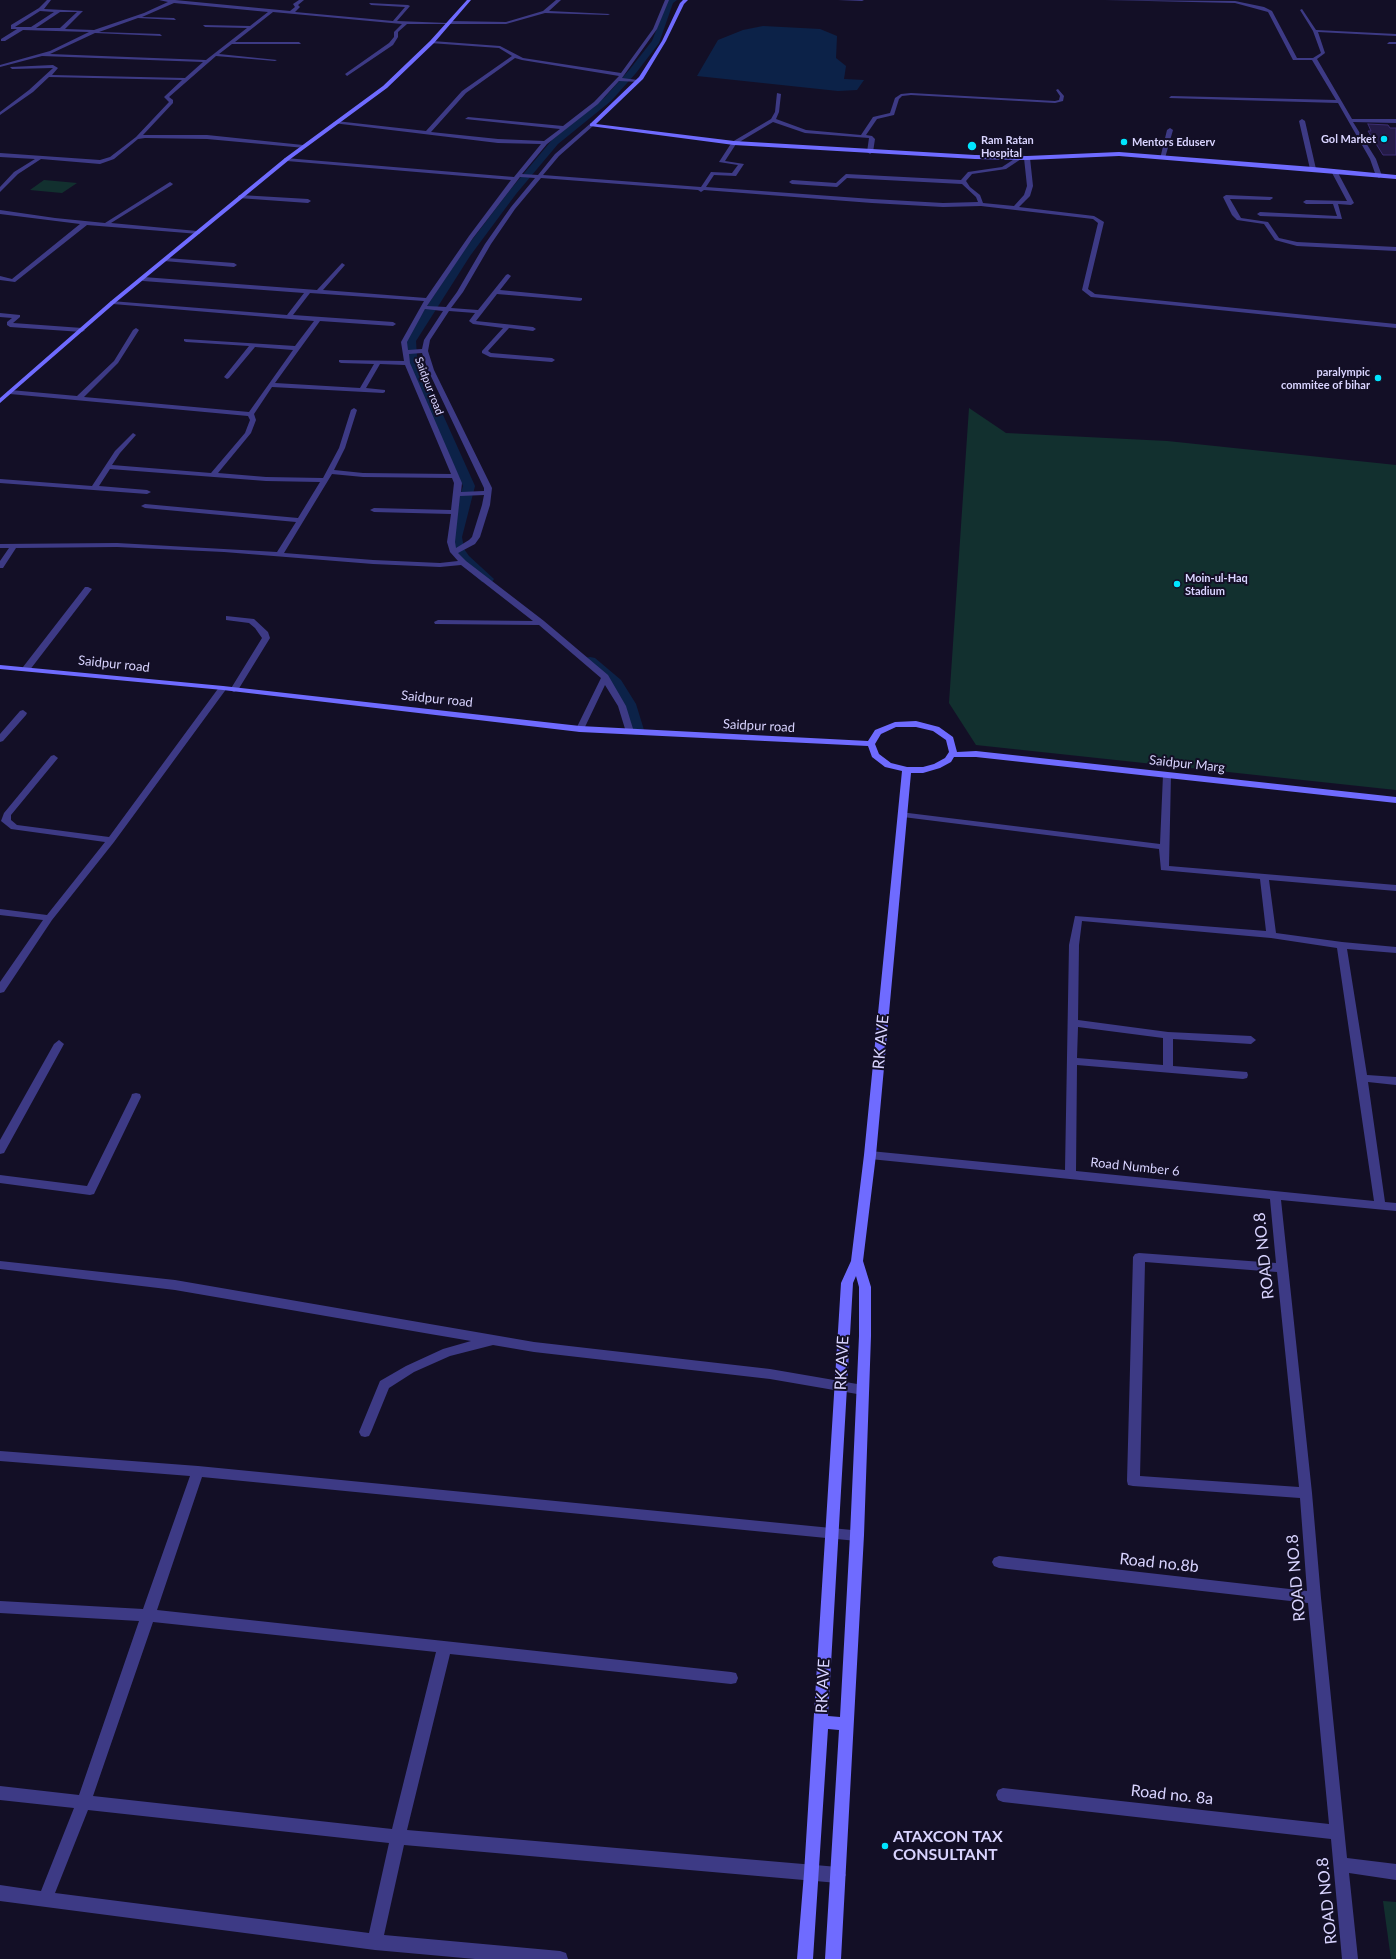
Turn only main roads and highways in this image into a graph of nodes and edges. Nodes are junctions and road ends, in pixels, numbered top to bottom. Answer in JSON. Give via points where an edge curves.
{"nodes":[{"id":1,"x":469,"y":0,"type":"edge"},
{"id":2,"x":686,"y":0,"type":"edge"},
{"id":3,"x":1396,"y":178,"type":"edge"},
{"id":4,"x":0,"y":401,"type":"edge"},
{"id":5,"x":0,"y":667,"type":"edge"},
{"id":6,"x":951,"y":743,"type":"junction"},
{"id":7,"x":872,"y":744,"type":"junction"},
{"id":8,"x":976,"y":754,"type":"junction"},
{"id":9,"x":951,"y":755,"type":"junction"},
{"id":10,"x":907,"y":770,"type":"junction"},
{"id":11,"x":1396,"y":800,"type":"edge"},
{"id":12,"x":857,"y":1261,"type":"junction"},
{"id":13,"x":821,"y":1722,"type":"junction"},
{"id":14,"x":846,"y":1724,"type":"junction"},
{"id":15,"x":805,"y":1959,"type":"edge"},
{"id":16,"x":833,"y":1959,"type":"edge"}],
"edges":[{"from":1,"to":4,"type":"main road","via":[[432,42],[385,87],[287,159],[113,302]]},
{"from":2,"to":3,"type":"main road","via":[[682,3],[664,41],[637,81],[603,117],[590,125],[734,143],[870,152],[1019,158],[1119,154]]},
{"from":5,"to":7,"type":"main road","name":"Saidpur road","via":[[223,688],[580,729]]},
{"from":6,"to":7,"type":"main road","via":[[950,739],[936,729],[916,724],[895,725],[878,732]]},
{"from":6,"to":8,"type":"main road"},
{"from":6,"to":9,"type":"main road"},
{"from":7,"to":10,"type":"main road","via":[[875,755],[888,764]]},
{"from":8,"to":9,"type":"main road"},
{"from":8,"to":11,"type":"main road","name":"Saidpur Marg"},
{"from":9,"to":10,"type":"main road","via":[[948,760],[937,766],[923,770]]},
{"from":10,"to":12,"type":"main road","name":"RK AVE","via":[[870,1155]]},
{"from":12,"to":13,"type":"main road","name":"RK AVE","via":[[847,1283]]},
{"from":12,"to":14,"type":"main road","via":[[865,1287],[865,1336]]},
{"from":13,"to":14,"type":"main road"},
{"from":13,"to":15,"type":"main road","name":"RK AVE"},
{"from":14,"to":16,"type":"main road"}]}
